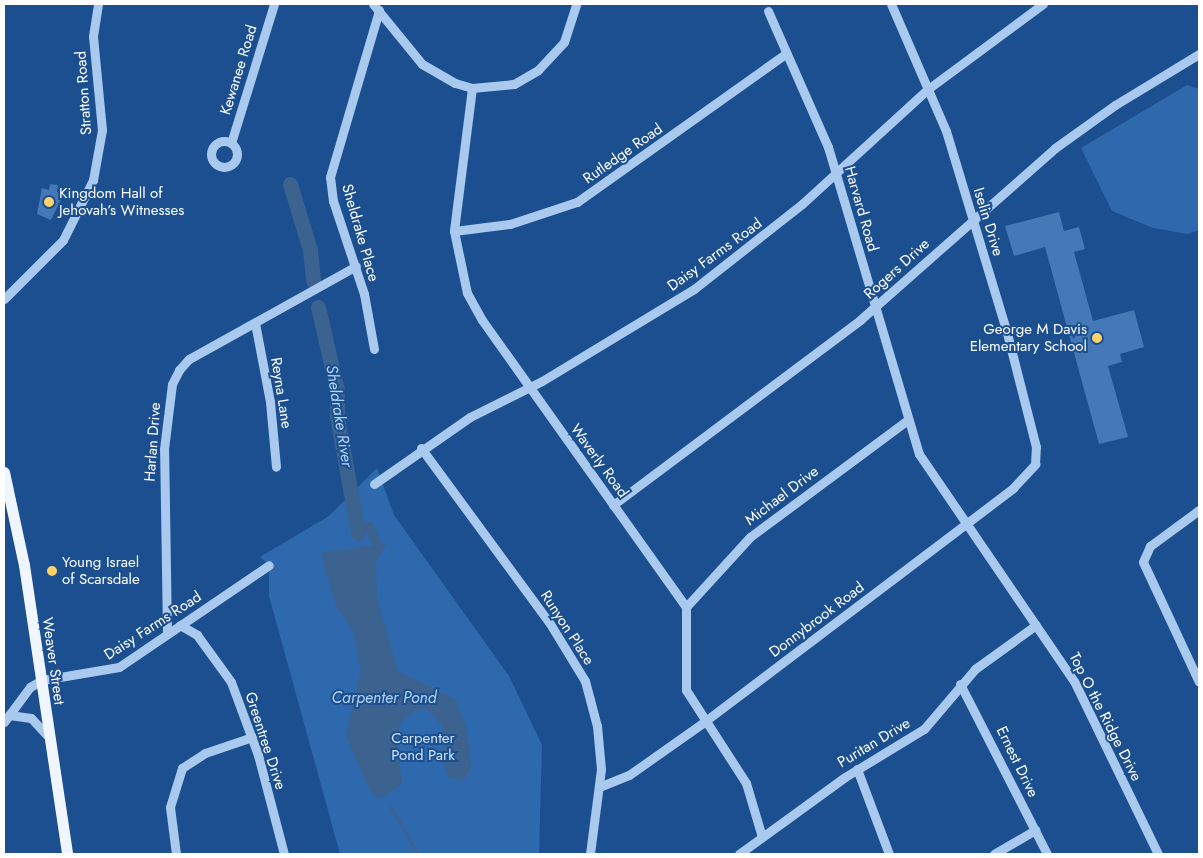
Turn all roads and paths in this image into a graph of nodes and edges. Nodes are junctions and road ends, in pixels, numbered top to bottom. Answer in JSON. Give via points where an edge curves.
{"nodes":[{"id":1,"x":98,"y":4,"type":"edge"},
{"id":2,"x":274,"y":4,"type":"edge"},
{"id":3,"x":576,"y":4,"type":"edge"},
{"id":4,"x":891,"y":4,"type":"edge"},
{"id":5,"x":1043,"y":4,"type":"edge"},
{"id":6,"x":376,"y":7,"type":"edge"},
{"id":7,"x":768,"y":11,"type":"dead end"},
{"id":8,"x":787,"y":53,"type":"junction"},
{"id":9,"x":1199,"y":54,"type":"edge"},
{"id":10,"x":472,"y":88,"type":"junction"},
{"id":11,"x":928,"y":89,"type":"junction"},
{"id":12,"x":231,"y":143,"type":"dead end"},
{"id":13,"x":836,"y":173,"type":"junction"},
{"id":14,"x":973,"y":220,"type":"junction"},
{"id":15,"x":454,"y":232,"type":"junction"},
{"id":16,"x":356,"y":266,"type":"junction"},
{"id":17,"x":4,"y":299,"type":"edge"},
{"id":18,"x":875,"y":307,"type":"junction"},
{"id":19,"x":255,"y":323,"type":"junction"},
{"id":20,"x":374,"y":349,"type":"dead end"},
{"id":21,"x":528,"y":384,"type":"junction"},
{"id":22,"x":906,"y":421,"type":"junction"},
{"id":23,"x":421,"y":448,"type":"junction"},
{"id":24,"x":1036,"y":456,"type":"joint"},
{"id":25,"x":276,"y":467,"type":"dead end"},
{"id":26,"x":4,"y":472,"type":"edge"},
{"id":27,"x":374,"y":484,"type":"dead end"},
{"id":28,"x":613,"y":505,"type":"junction"},
{"id":29,"x":1199,"y":510,"type":"edge"},
{"id":30,"x":965,"y":525,"type":"junction"},
{"id":31,"x":269,"y":565,"type":"dead end"},
{"id":32,"x":686,"y":607,"type":"junction"},
{"id":33,"x":180,"y":625,"type":"junction"},
{"id":34,"x":1036,"y":625,"type":"junction"},
{"id":35,"x":167,"y":634,"type":"junction"},
{"id":36,"x":42,"y":680,"type":"junction"},
{"id":37,"x":1199,"y":682,"type":"edge"},
{"id":38,"x":960,"y":684,"type":"junction"},
{"id":39,"x":7,"y":719,"type":"edge"},
{"id":40,"x":704,"y":722,"type":"junction"},
{"id":41,"x":47,"y":735,"type":"junction"},
{"id":42,"x":252,"y":737,"type":"junction"},
{"id":43,"x":857,"y":769,"type":"junction"},
{"id":44,"x":599,"y":787,"type":"junction"},
{"id":45,"x":1035,"y":830,"type":"junction"},
{"id":46,"x":762,"y":837,"type":"junction"},
{"id":47,"x":67,"y":854,"type":"edge"},
{"id":48,"x":176,"y":854,"type":"edge"},
{"id":49,"x":284,"y":854,"type":"edge"},
{"id":50,"x":590,"y":854,"type":"edge"},
{"id":51,"x":739,"y":854,"type":"edge"},
{"id":52,"x":889,"y":854,"type":"edge"},
{"id":53,"x":994,"y":854,"type":"edge"},
{"id":54,"x":1047,"y":854,"type":"edge"},
{"id":55,"x":1158,"y":854,"type":"edge"}],
"edges":[{"from":1,"to":17,"type":"street","name":"Stratton Road","via":[[93,36],[102,130],[93,180],[63,240]]},
{"from":2,"to":12,"type":"street","name":"Kewanee Road"},
{"from":3,"to":10,"type":"street","via":[[564,42],[538,70],[514,84]]},
{"from":4,"to":11,"type":"street","name":"Iselin Drive"},
{"from":5,"to":11,"type":"street","name":"Daisy Farms Road"},
{"from":6,"to":10,"type":"street","via":[[422,64],[455,84]]},
{"from":6,"to":16,"type":"street","name":"Sheldrake Place","via":[[330,176],[333,201]]},
{"from":7,"to":8,"type":"street","name":"Harvard Road"},
{"from":8,"to":13,"type":"street","name":"Harvard Road","via":[[815,111]]},
{"from":8,"to":15,"type":"street","name":"Rutledge Road","via":[[577,202],[510,224]]},
{"from":9,"to":14,"type":"street","name":"Rogers Drive","via":[[1063,143]]},
{"from":10,"to":15,"type":"street","name":"Waverly Road"},
{"from":11,"to":13,"type":"street","name":"Daisy Farms Road"},
{"from":11,"to":14,"type":"street","name":"Iselin Drive"},
{"from":13,"to":18,"type":"street","name":"Harvard Road"},
{"from":13,"to":21,"type":"street","name":"Daisy Farms Road","via":[[758,242],[694,289],[542,381]]},
{"from":14,"to":18,"type":"street","name":"Rogers Drive"},
{"from":14,"to":24,"type":"street","name":"Iselin Drive","via":[[1007,333]]},
{"from":15,"to":21,"type":"street","name":"Waverly Road","via":[[467,293]]},
{"from":16,"to":19,"type":"street","name":"Harlan Drive"},
{"from":16,"to":20,"type":"street","name":"Sheldrake Place"},
{"from":18,"to":22,"type":"street","name":"Harvard Road"},
{"from":18,"to":28,"type":"street","name":"Rogers Drive"},
{"from":19,"to":25,"type":"street","name":"Reyna Lane","via":[[270,402]]},
{"from":19,"to":35,"type":"street","name":"Harlan Drive","via":[[188,359],[172,384],[164,449]]},
{"from":21,"to":23,"type":"street","name":"Daisy Farms Road"},
{"from":21,"to":28,"type":"street","name":"Waverly Road"},
{"from":22,"to":30,"type":"street","name":"Harvard Road","via":[[934,482]]},
{"from":22,"to":32,"type":"street","name":"Michael Drive","via":[[750,537]]},
{"from":23,"to":27,"type":"street","name":"Daisy Farms Road"},
{"from":23,"to":44,"type":"street","name":"Runyon Place","via":[[573,657],[593,709]]},
{"from":24,"to":30,"type":"street","name":"Donnybrook Road","via":[[1028,476]]},
{"from":26,"to":36,"type":"main road","name":"Weaver Street"},
{"from":28,"to":32,"type":"street","name":"Waverly Road"},
{"from":29,"to":37,"type":"street","via":[[1150,546],[1143,562]]},
{"from":30,"to":34,"type":"street","name":"Top O the Ridge Drive"},
{"from":30,"to":40,"type":"street","name":"Donnybrook Road"},
{"from":31,"to":33,"type":"street","name":"Daisy Farms Road"},
{"from":32,"to":40,"type":"street","via":[[684,681],[690,700]]},
{"from":33,"to":35,"type":"street","name":"Daisy Farms Road"},
{"from":33,"to":42,"type":"street","name":"Greentree Drive","via":[[196,635],[231,682]]},
{"from":34,"to":38,"type":"street","name":"Puritan Drive"},
{"from":34,"to":55,"type":"street","name":"Top O the Ridge Drive","via":[[1074,681]]},
{"from":35,"to":36,"type":"street","name":"Daisy Farms Road","via":[[109,672]]},
{"from":36,"to":39,"type":"street","via":[[30,687]]},
{"from":36,"to":41,"type":"main road","name":"Weaver Street"},
{"from":38,"to":43,"type":"street","name":"Puritan Drive","via":[[924,730]]},
{"from":38,"to":45,"type":"street","name":"Ernest Drive"},
{"from":39,"to":41,"type":"street","via":[[31,718]]},
{"from":40,"to":44,"type":"street","name":"Donnybrook Road","via":[[629,775]]},
{"from":40,"to":46,"type":"street","via":[[746,782]]},
{"from":41,"to":47,"type":"main road","name":"Weaver Street"},
{"from":42,"to":48,"type":"street","via":[[205,753],[182,768],[170,807]]},
{"from":42,"to":49,"type":"street","name":"Greentree Drive"},
{"from":43,"to":46,"type":"street","name":"Puritan Drive"},
{"from":43,"to":52,"type":"street"},
{"from":44,"to":50,"type":"street","name":"Runyon Place"},
{"from":45,"to":53,"type":"street"},
{"from":45,"to":54,"type":"street","name":"Ernest Drive"},
{"from":46,"to":51,"type":"street","name":"Puritan Drive"}]}
